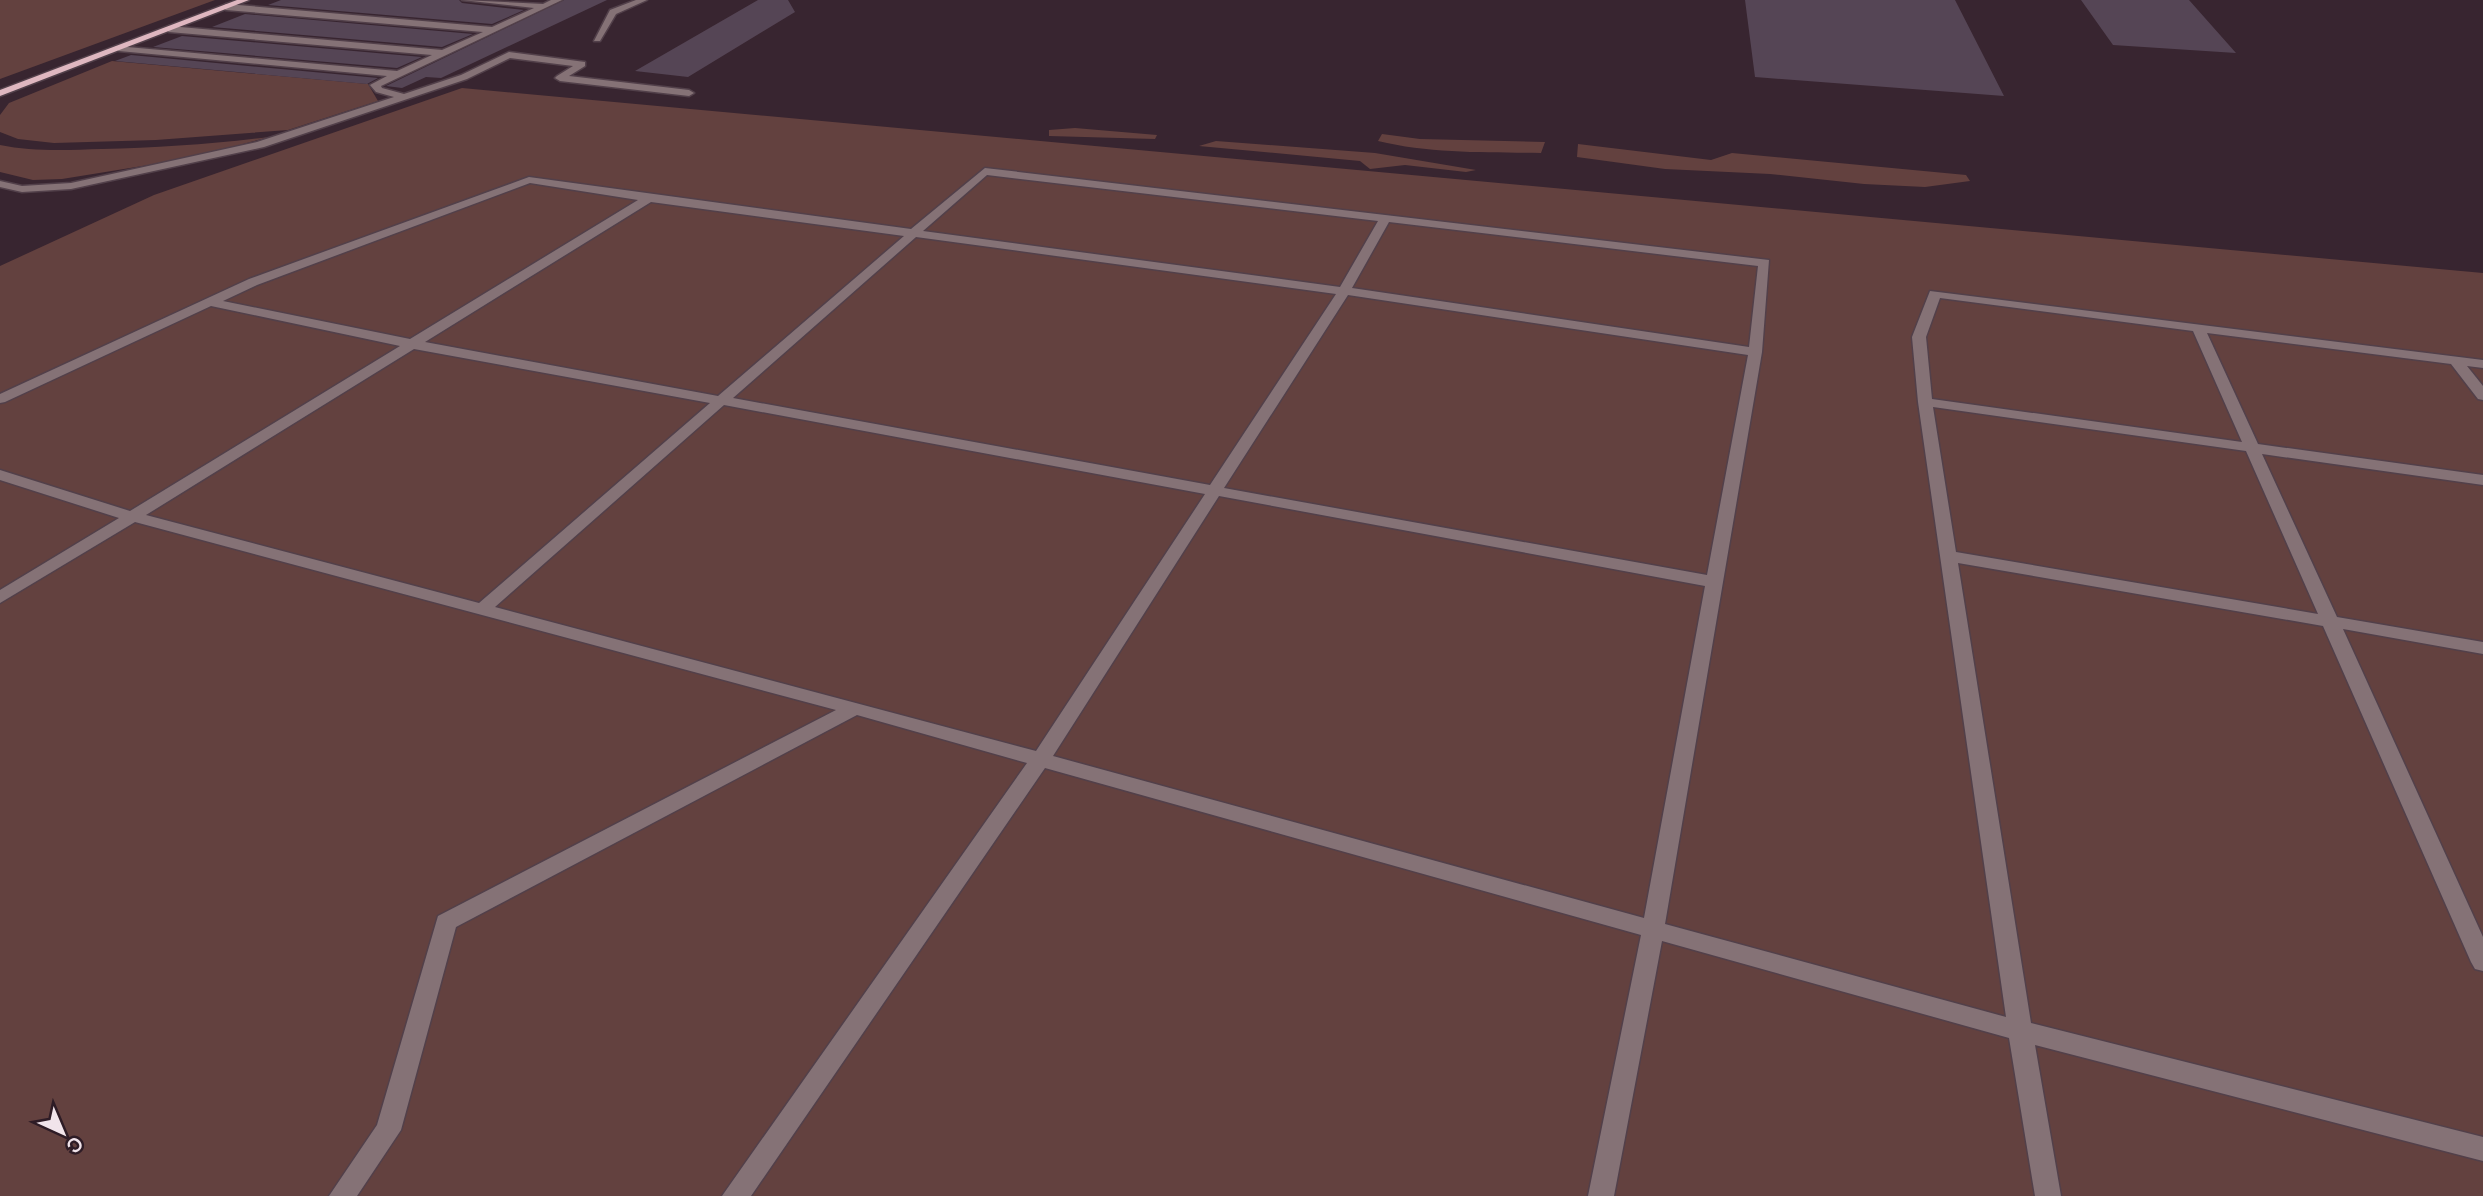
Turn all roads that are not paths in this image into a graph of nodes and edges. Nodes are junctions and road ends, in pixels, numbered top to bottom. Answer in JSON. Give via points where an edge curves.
{"nodes":[{"id":1,"x":245,"y":0,"type":"edge"},
{"id":2,"x":466,"y":0,"type":"edge"},
{"id":3,"x":558,"y":0,"type":"edge"},
{"id":4,"x":643,"y":0,"type":"edge"},
{"id":5,"x":544,"y":6,"type":"junction"},
{"id":6,"x":226,"y":7,"type":"junction"},
{"id":7,"x":169,"y":29,"type":"junction"},
{"id":8,"x":493,"y":30,"type":"junction"},
{"id":9,"x":597,"y":39,"type":"dead end"},
{"id":10,"x":119,"y":48,"type":"junction"},
{"id":11,"x":442,"y":53,"type":"junction"},
{"id":12,"x":396,"y":74,"type":"junction"},
{"id":13,"x":0,"y":93,"type":"edge"},
{"id":14,"x":689,"y":93,"type":"dead end"},
{"id":15,"x":404,"y":97,"type":"junction"},
{"id":16,"x":0,"y":184,"type":"edge"},
{"id":17,"x":649,"y":198,"type":"junction"},
{"id":18,"x":1385,"y":219,"type":"junction"},
{"id":19,"x":914,"y":233,"type":"junction"},
{"id":20,"x":1343,"y":291,"type":"junction"},
{"id":21,"x":210,"y":302,"type":"junction"},
{"id":22,"x":2198,"y":328,"type":"junction"},
{"id":23,"x":412,"y":344,"type":"junction"},
{"id":24,"x":1755,"y":352,"type":"junction"},
{"id":25,"x":2456,"y":361,"type":"junction"},
{"id":26,"x":2483,"y":365,"type":"edge"},
{"id":27,"x":2483,"y":396,"type":"edge"},
{"id":28,"x":0,"y":399,"type":"edge"},
{"id":29,"x":722,"y":400,"type":"junction"},
{"id":30,"x":1925,"y":402,"type":"junction"},
{"id":31,"x":2252,"y":447,"type":"junction"},
{"id":32,"x":0,"y":475,"type":"edge"},
{"id":33,"x":2483,"y":480,"type":"edge"},
{"id":34,"x":1214,"y":490,"type":"junction"},
{"id":35,"x":131,"y":516,"type":"junction"},
{"id":36,"x":1949,"y":556,"type":"junction"},
{"id":37,"x":1714,"y":582,"type":"junction"},
{"id":38,"x":0,"y":598,"type":"edge"},
{"id":39,"x":482,"y":609,"type":"junction"},
{"id":40,"x":2330,"y":621,"type":"junction"},
{"id":41,"x":2483,"y":648,"type":"edge"},
{"id":42,"x":855,"y":708,"type":"junction"},
{"id":43,"x":1040,"y":760,"type":"junction"},
{"id":44,"x":1653,"y":930,"type":"junction"},
{"id":45,"x":2483,"y":962,"type":"edge"},
{"id":46,"x":2020,"y":1031,"type":"junction"},
{"id":47,"x":2483,"y":1149,"type":"edge"},
{"id":48,"x":342,"y":1196,"type":"edge"},
{"id":49,"x":735,"y":1196,"type":"edge"},
{"id":50,"x":1601,"y":1196,"type":"edge"},
{"id":51,"x":2048,"y":1196,"type":"edge"}],
"edges":[{"from":1,"to":6,"type":"main road"},
{"from":2,"to":5,"type":"lane"},
{"from":3,"to":5,"type":"lane"},
{"from":4,"to":9,"type":"lane","via":[[613,12]]},
{"from":5,"to":8,"type":"lane"},
{"from":6,"to":7,"type":"main road"},
{"from":6,"to":8,"type":"lane"},
{"from":7,"to":10,"type":"main road"},
{"from":7,"to":11,"type":"lane"},
{"from":8,"to":11,"type":"lane"},
{"from":10,"to":12,"type":"lane"},
{"from":10,"to":13,"type":"main road"},
{"from":11,"to":12,"type":"lane"},
{"from":12,"to":15,"type":"lane","via":[[375,85]]},
{"from":14,"to":15,"type":"lane","via":[[561,78],[582,64],[509,55],[464,77]]},
{"from":15,"to":16,"type":"lane","via":[[260,145],[71,187],[22,190]]},
{"from":17,"to":19,"type":"lane"},
{"from":17,"to":21,"type":"lane","via":[[529,180]]},
{"from":17,"to":23,"type":"lane"},
{"from":18,"to":19,"type":"lane","via":[[985,171]]},
{"from":18,"to":20,"type":"lane"},
{"from":18,"to":24,"type":"lane","via":[[1765,263]]},
{"from":19,"to":20,"type":"lane"},
{"from":19,"to":29,"type":"lane"},
{"from":20,"to":24,"type":"lane"},
{"from":20,"to":34,"type":"lane"},
{"from":21,"to":23,"type":"lane"},
{"from":21,"to":28,"type":"lane"},
{"from":22,"to":25,"type":"lane"},
{"from":22,"to":30,"type":"lane","via":[[1935,295],[1919,337]]},
{"from":22,"to":31,"type":"lane"},
{"from":23,"to":29,"type":"lane"},
{"from":23,"to":35,"type":"lane"},
{"from":24,"to":37,"type":"lane"},
{"from":25,"to":26,"type":"lane"},
{"from":25,"to":27,"type":"lane"},
{"from":29,"to":34,"type":"lane"},
{"from":29,"to":39,"type":"lane"},
{"from":30,"to":31,"type":"lane"},
{"from":30,"to":36,"type":"lane"},
{"from":31,"to":33,"type":"lane"},
{"from":31,"to":40,"type":"lane"},
{"from":32,"to":35,"type":"lane"},
{"from":34,"to":37,"type":"lane"},
{"from":34,"to":43,"type":"lane"},
{"from":35,"to":38,"type":"lane"},
{"from":35,"to":39,"type":"lane"},
{"from":36,"to":40,"type":"lane"},
{"from":36,"to":46,"type":"lane"},
{"from":37,"to":44,"type":"lane"},
{"from":39,"to":42,"type":"lane"},
{"from":40,"to":41,"type":"lane"},
{"from":40,"to":45,"type":"lane"},
{"from":42,"to":43,"type":"lane"},
{"from":42,"to":48,"type":"lane","via":[[446,922],[388,1130]]},
{"from":43,"to":44,"type":"lane"},
{"from":43,"to":49,"type":"lane"},
{"from":44,"to":46,"type":"lane"},
{"from":44,"to":50,"type":"lane"},
{"from":46,"to":47,"type":"lane"},
{"from":46,"to":51,"type":"lane"}]}
